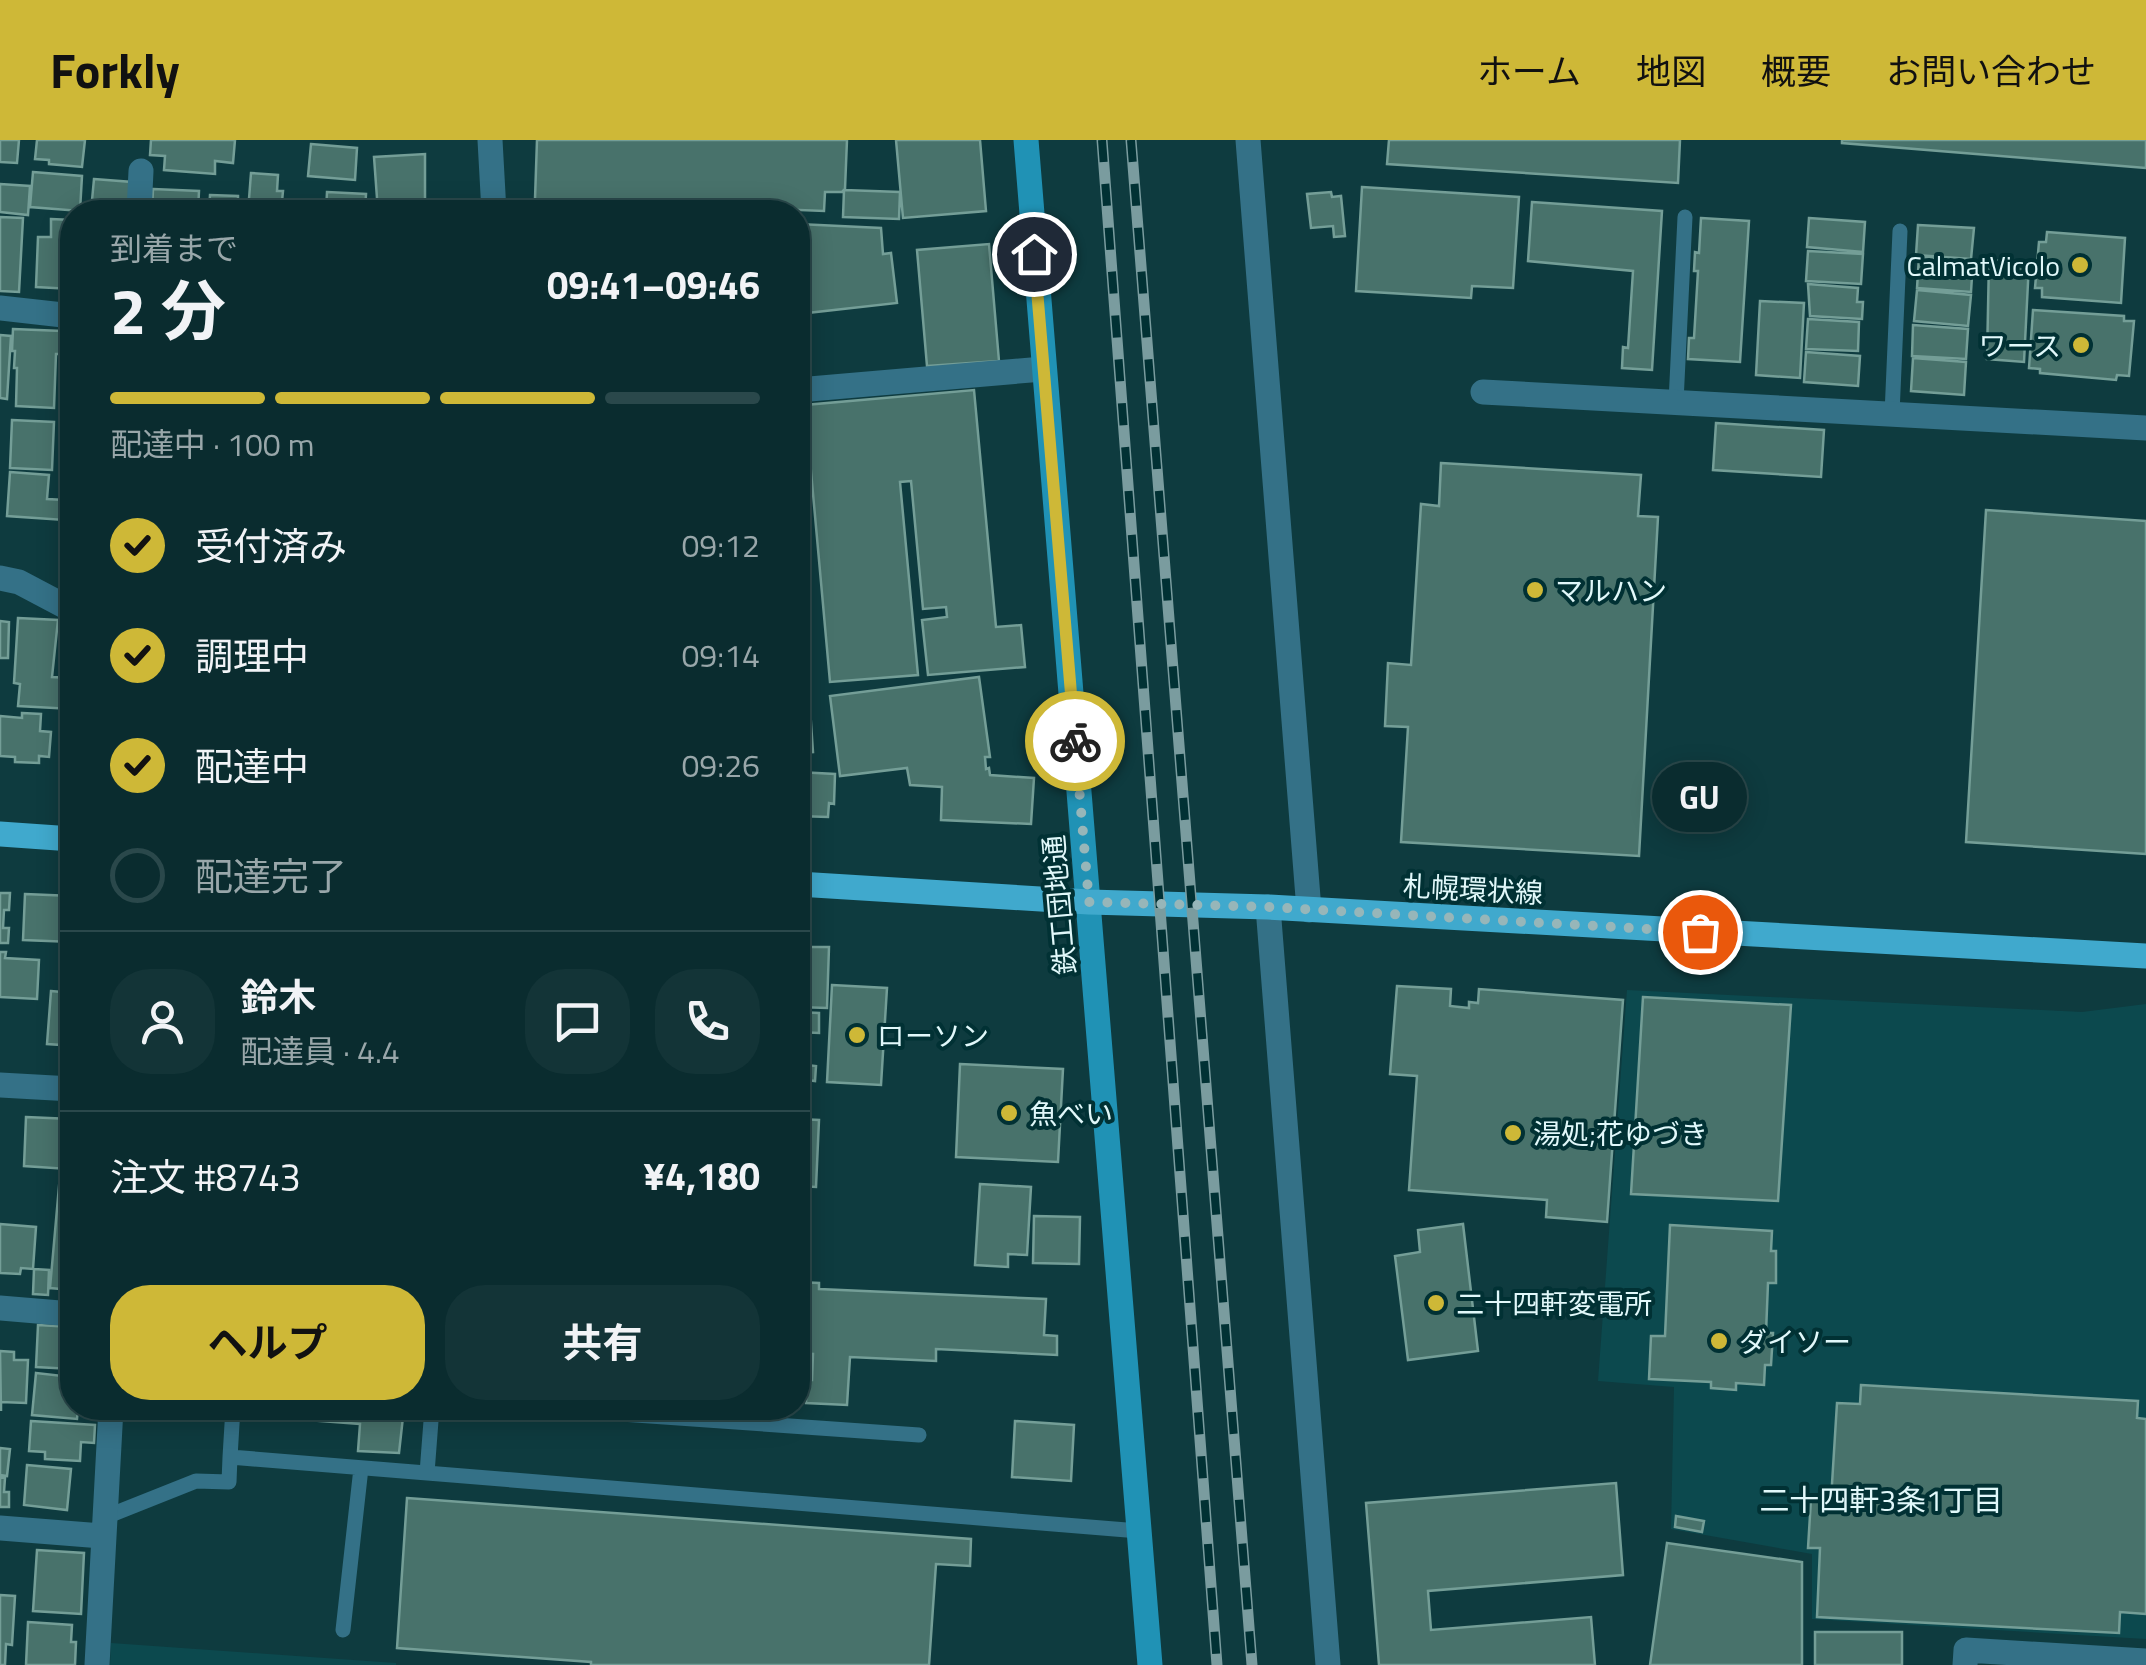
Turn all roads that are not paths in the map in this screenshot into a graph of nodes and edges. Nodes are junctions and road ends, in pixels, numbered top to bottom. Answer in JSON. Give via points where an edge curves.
{"nodes":[{"id":1,"x":490,"y":140,"type":"edge"},
{"id":2,"x":1026,"y":140,"type":"edge"},
{"id":3,"x":1248,"y":140,"type":"edge"},
{"id":4,"x":141,"y":171,"type":"dead end"},
{"id":5,"x":140,"y":200,"type":"edge"},
{"id":6,"x":493,"y":200,"type":"edge"},
{"id":7,"x":1686,"y":217,"type":"dead end"},
{"id":8,"x":1900,"y":231,"type":"dead end"},
{"id":9,"x":0,"y":308,"type":"edge"},
{"id":10,"x":60,"y":315,"type":"edge"},
{"id":11,"x":1042,"y":368,"type":"junction"},
{"id":12,"x":810,"y":389,"type":"edge"},
{"id":13,"x":1483,"y":392,"type":"dead end"},
{"id":14,"x":1676,"y":402,"type":"junction"},
{"id":15,"x":1892,"y":414,"type":"junction"},
{"id":16,"x":2146,"y":428,"type":"edge"},
{"id":17,"x":0,"y":578,"type":"edge"},
{"id":18,"x":60,"y":604,"type":"edge"},
{"id":19,"x":0,"y":834,"type":"edge"},
{"id":20,"x":60,"y":838,"type":"edge"},
{"id":21,"x":810,"y":885,"type":"edge"},
{"id":22,"x":1089,"y":902,"type":"junction"},
{"id":23,"x":1268,"y":907,"type":"junction"},
{"id":24,"x":1310,"y":910,"type":"junction"},
{"id":25,"x":2146,"y":956,"type":"edge"},
{"id":26,"x":0,"y":1085,"type":"edge"},
{"id":27,"x":60,"y":1088,"type":"edge"},
{"id":28,"x":0,"y":1308,"type":"edge"},
{"id":29,"x":60,"y":1313,"type":"edge"},
{"id":30,"x":110,"y":1420,"type":"edge"},
{"id":31,"x":232,"y":1420,"type":"edge"},
{"id":32,"x":431,"y":1420,"type":"edge"},
{"id":33,"x":706,"y":1420,"type":"edge"},
{"id":34,"x":919,"y":1435,"type":"dead end"},
{"id":35,"x":230,"y":1458,"type":"junction"},
{"id":36,"x":361,"y":1468,"type":"junction"},
{"id":37,"x":427,"y":1473,"type":"junction"},
{"id":38,"x":102,"y":1527,"type":"junction"},
{"id":39,"x":0,"y":1528,"type":"edge"},
{"id":40,"x":1139,"y":1531,"type":"junction"},
{"id":41,"x":343,"y":1630,"type":"dead end"},
{"id":42,"x":2146,"y":1662,"type":"edge"},
{"id":43,"x":97,"y":1665,"type":"edge"},
{"id":44,"x":1150,"y":1665,"type":"edge"},
{"id":45,"x":1328,"y":1665,"type":"edge"},
{"id":46,"x":1965,"y":1665,"type":"edge"}],
"edges":[{"from":1,"to":6,"type":"street"},
{"from":2,"to":11,"type":"street","name":"鉄工団地通"},
{"from":3,"to":24,"type":"street"},
{"from":4,"to":5,"type":"street"},
{"from":7,"to":14,"type":"lane"},
{"from":8,"to":15,"type":"lane"},
{"from":9,"to":10,"type":"street"},
{"from":11,"to":12,"type":"street"},
{"from":11,"to":22,"type":"street","name":"鉄工団地通"},
{"from":13,"to":14,"type":"street"},
{"from":14,"to":15,"type":"street"},
{"from":15,"to":16,"type":"street"},
{"from":17,"to":18,"type":"street"},
{"from":19,"to":20,"type":"main road"},
{"from":21,"to":22,"type":"main road","name":"札幌環状線"},
{"from":22,"to":23,"type":"main road","name":"札幌環状線"},
{"from":22,"to":40,"type":"street","name":"鉄工団地通"},
{"from":23,"to":24,"type":"main road","name":"札幌環状線"},
{"from":23,"to":45,"type":"street"},
{"from":24,"to":25,"type":"main road","name":"札幌環状線"},
{"from":26,"to":27,"type":"street"},
{"from":28,"to":29,"type":"street"},
{"from":30,"to":38,"type":"street"},
{"from":31,"to":35,"type":"lane"},
{"from":32,"to":37,"type":"lane"},
{"from":33,"to":34,"type":"lane"},
{"from":35,"to":36,"type":"lane"},
{"from":35,"to":38,"type":"lane","via":[[229,1482],[196,1481]]},
{"from":36,"to":37,"type":"lane"},
{"from":36,"to":41,"type":"lane"},
{"from":37,"to":40,"type":"lane"},
{"from":38,"to":39,"type":"street"},
{"from":38,"to":43,"type":"street"},
{"from":40,"to":44,"type":"street","name":"鉄工団地通"},
{"from":42,"to":46,"type":"street","via":[[1966,1650]]}]}
